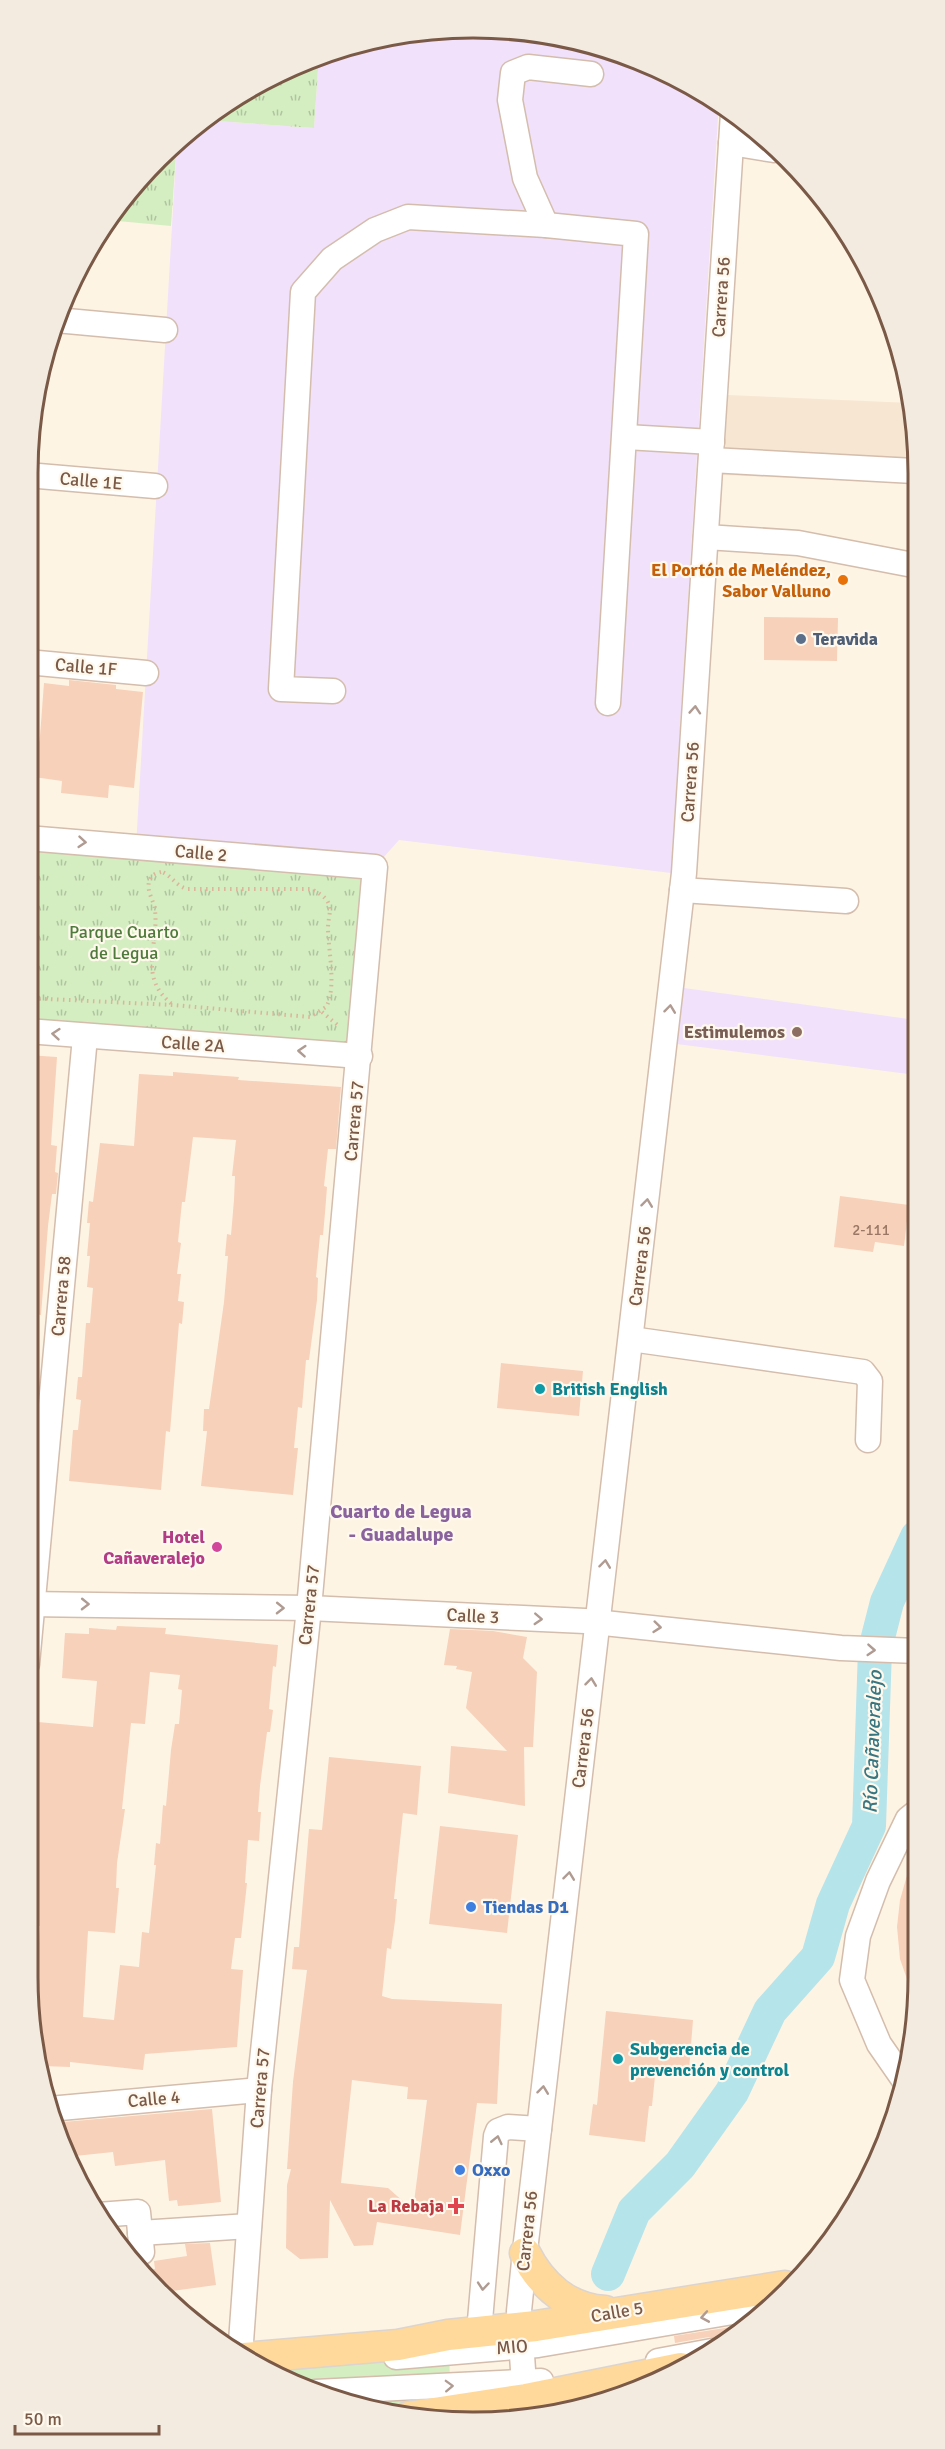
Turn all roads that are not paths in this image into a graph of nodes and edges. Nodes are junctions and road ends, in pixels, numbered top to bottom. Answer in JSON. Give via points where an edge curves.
{"nodes":[{"id":1,"x":591,"y":74,"type":"dead end"},
{"id":2,"x":732,"y":124,"type":"edge"},
{"id":3,"x":731,"y":143,"type":"junction"},
{"id":4,"x":762,"y":148,"type":"edge"},
{"id":5,"x":546,"y":225,"type":"junction"},
{"id":6,"x":65,"y":321,"type":"edge"},
{"id":7,"x":165,"y":330,"type":"dead end"},
{"id":8,"x":626,"y":437,"type":"junction"},
{"id":9,"x":711,"y":451,"type":"junction"},
{"id":10,"x":908,"y":470,"type":"edge"},
{"id":11,"x":38,"y":476,"type":"edge"},
{"id":12,"x":155,"y":486,"type":"dead end"},
{"id":13,"x":706,"y":537,"type":"junction"},
{"id":14,"x":908,"y":564,"type":"edge"},
{"id":15,"x":38,"y":663,"type":"edge"},
{"id":16,"x":146,"y":673,"type":"dead end"},
{"id":17,"x":333,"y":691,"type":"dead end"},
{"id":18,"x":608,"y":703,"type":"dead end"},
{"id":19,"x":38,"y":839,"type":"edge"},
{"id":20,"x":375,"y":867,"type":"joint"},
{"id":21,"x":682,"y":890,"type":"junction"},
{"id":22,"x":846,"y":901,"type":"dead end"},
{"id":23,"x":38,"y":1033,"type":"edge"},
{"id":24,"x":85,"y":1037,"type":"junction"},
{"id":25,"x":360,"y":1056,"type":"junction"},
{"id":26,"x":632,"y":1339,"type":"junction"},
{"id":27,"x":868,"y":1440,"type":"dead end"},
{"id":28,"x":38,"y":1513,"type":"edge"},
{"id":29,"x":38,"y":1604,"type":"edge"},
{"id":30,"x":309,"y":1608,"type":"junction"},
{"id":31,"x":598,"y":1622,"type":"junction"},
{"id":32,"x":908,"y":1651,"type":"edge"},
{"id":33,"x":908,"y":1819,"type":"edge"},
{"id":34,"x":897,"y":2070,"type":"edge"},
{"id":35,"x":260,"y":2090,"type":"junction"},
{"id":36,"x":58,"y":2108,"type":"edge"},
{"id":37,"x":539,"y":2129,"type":"junction"},
{"id":38,"x":109,"y":2214,"type":"edge"},
{"id":39,"x":249,"y":2226,"type":"junction"},
{"id":40,"x":140,"y":2233,"type":"junction"},
{"id":41,"x":487,"y":2240,"type":"junction"},
{"id":42,"x":526,"y":2247,"type":"junction"},
{"id":43,"x":137,"y":2253,"type":"edge"},
{"id":44,"x":777,"y":2287,"type":"edge"},
{"id":45,"x":754,"y":2308,"type":"edge"},
{"id":46,"x":617,"y":2312,"type":"junction"},
{"id":47,"x":520,"y":2337,"type":"junction"},
{"id":48,"x":484,"y":2338,"type":"junction"},
{"id":49,"x":238,"y":2342,"type":"edge"},
{"id":50,"x":247,"y":2348,"type":"edge"},
{"id":51,"x":685,"y":2356,"type":"edge"},
{"id":52,"x":276,"y":2365,"type":"edge"},
{"id":53,"x":646,"y":2375,"type":"edge"},
{"id":54,"x":351,"y":2394,"type":"edge"},
{"id":55,"x":525,"y":2399,"type":"edge"},
{"id":56,"x":489,"y":2401,"type":"edge"},
{"id":57,"x":440,"y":2411,"type":"edge"}],
"edges":[{"from":1,"to":5,"type":"street","via":[[528,67],[513,73],[510,100],[525,178]]},
{"from":2,"to":3,"type":"street","name":"Carrera 56"},
{"from":3,"to":4,"type":"street"},
{"from":3,"to":9,"type":"street","name":"Carrera 56"},
{"from":5,"to":8,"type":"street","via":[[636,234]]},
{"from":5,"to":17,"type":"street","via":[[408,217],[375,230],[332,259],[303,292],[281,688]]},
{"from":6,"to":7,"type":"street"},
{"from":8,"to":9,"type":"street"},
{"from":8,"to":18,"type":"street"},
{"from":9,"to":10,"type":"street"},
{"from":9,"to":13,"type":"street","name":"Carrera 56"},
{"from":11,"to":12,"type":"street","name":"Calle 1E"},
{"from":13,"to":14,"type":"street","via":[[798,543]]},
{"from":21,"to":13,"type":"street","name":"Carrera 56","one_way":true},
{"from":15,"to":16,"type":"street","name":"Calle 1F"},
{"from":19,"to":20,"type":"street","name":"Calle 2","one_way":true},
{"from":20,"to":25,"type":"street","name":"Carrera 57"},
{"from":21,"to":22,"type":"street"},
{"from":26,"to":21,"type":"street","name":"Carrera 56","one_way":true},
{"from":24,"to":23,"type":"street","name":"Calle 2A","one_way":true},
{"from":25,"to":24,"type":"street","name":"Calle 2A","one_way":true},
{"from":24,"to":28,"type":"street","name":"Carrera 58"},
{"from":25,"to":30,"type":"street","name":"Carrera 57"},
{"from":26,"to":27,"type":"street","via":[[863,1372],[870,1381]]},
{"from":31,"to":26,"type":"street","name":"Carrera 56","one_way":true},
{"from":29,"to":30,"type":"street","name":"Calle 3","one_way":true},
{"from":30,"to":31,"type":"street","name":"Calle 3","one_way":true},
{"from":30,"to":35,"type":"street","name":"Carrera 57"},
{"from":31,"to":32,"type":"street","name":"Calle 3","one_way":true,"via":[[841,1648]]},
{"from":37,"to":31,"type":"street","name":"Carrera 56","one_way":true},
{"from":33,"to":34,"type":"street","via":[[878,1881],[858,1936],[852,1980],[879,2044]]},
{"from":35,"to":36,"type":"street","name":"Calle 4"},
{"from":35,"to":39,"type":"street","name":"Carrera 57"},
{"from":41,"to":37,"type":"street","one_way":true,"via":[[498,2131],[508,2127]]},
{"from":37,"to":42,"type":"street","name":"Carrera 56"},
{"from":38,"to":40,"type":"street","via":[[138,2212]]},
{"from":39,"to":40,"type":"street"},
{"from":39,"to":49,"type":"street","name":"Carrera 57"},
{"from":40,"to":43,"type":"street","via":[[142,2252]]},
{"from":41,"to":42,"type":"street"},
{"from":41,"to":48,"type":"street","one_way":true},
{"from":42,"to":46,"type":"main road","via":[[540,2278],[565,2300],[596,2311]]},
{"from":42,"to":47,"type":"street","name":"Carrera 56"},
{"from":44,"to":46,"type":"main road","name":"Calle 5"},
{"from":45,"to":47,"type":"street","name":"MIO","one_way":true},
{"from":46,"to":47,"type":"main road","name":"Calle 5"},
{"from":47,"to":48,"type":"main road","name":"Calle 5"},
{"from":47,"to":55,"type":"street","name":"Carrera 56"},
{"from":48,"to":50,"type":"main road","name":"Calle 5","via":[[448,2335],[398,2345]]},
{"from":48,"to":52,"type":"street","name":"MIO"},
{"from":48,"to":56,"type":"street"},
{"from":51,"to":55,"type":"street","name":"MIO","via":[[542,2381]]},
{"from":53,"to":55,"type":"main road"},
{"from":54,"to":56,"type":"street","name":"MIO","one_way":true},
{"from":55,"to":56,"type":"main road"},
{"from":56,"to":57,"type":"main road"}]}
